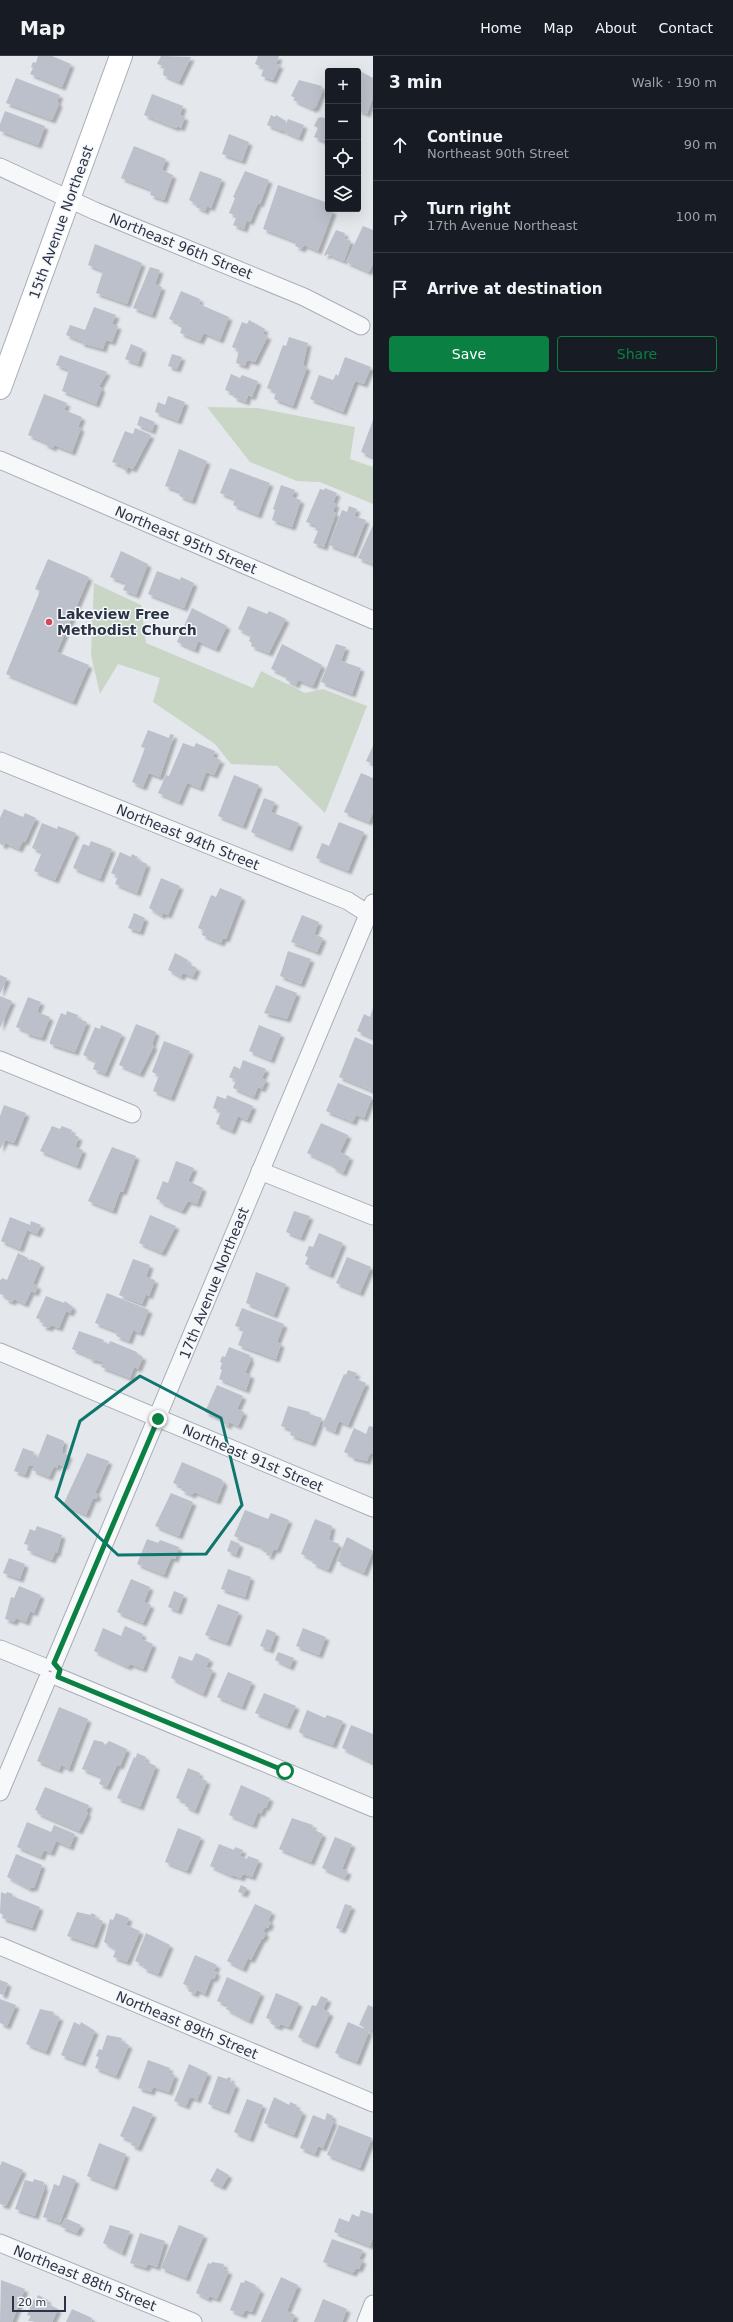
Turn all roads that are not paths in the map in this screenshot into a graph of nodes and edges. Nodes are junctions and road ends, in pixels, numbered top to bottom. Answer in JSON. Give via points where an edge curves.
{"nodes":[{"id":1,"x":121,"y":56,"type":"edge"},
{"id":2,"x":0,"y":168,"type":"edge"},
{"id":3,"x":69,"y":198,"type":"junction"},
{"id":4,"x":361,"y":326,"type":"dead end"},
{"id":5,"x":0,"y":388,"type":"edge"},
{"id":6,"x":0,"y":460,"type":"edge"},
{"id":7,"x":373,"y":620,"type":"edge"},
{"id":8,"x":0,"y":761,"type":"edge"},
{"id":9,"x":372,"y":911,"type":"edge"},
{"id":10,"x":0,"y":1060,"type":"edge"},
{"id":11,"x":132,"y":1114,"type":"dead end"},
{"id":12,"x":260,"y":1171,"type":"junction"},
{"id":13,"x":373,"y":1216,"type":"edge"},
{"id":14,"x":0,"y":1352,"type":"edge"},
{"id":15,"x":158,"y":1419,"type":"junction"},
{"id":16,"x":373,"y":1508,"type":"edge"},
{"id":17,"x":0,"y":1649,"type":"edge"},
{"id":18,"x":50,"y":1671,"type":"junction"},
{"id":19,"x":0,"y":1792,"type":"edge"},
{"id":20,"x":373,"y":1808,"type":"edge"},
{"id":21,"x":0,"y":1946,"type":"edge"},
{"id":22,"x":373,"y":2103,"type":"edge"},
{"id":23,"x":0,"y":2243,"type":"edge"},
{"id":24,"x":373,"y":2304,"type":"edge"},
{"id":25,"x":193,"y":2322,"type":"edge"},
{"id":26,"x":366,"y":2322,"type":"edge"}],
"edges":[{"from":1,"to":3,"type":"street","name":"15th Avenue Northeast"},
{"from":2,"to":3,"type":"street","name":"Northeast 96th Street"},
{"from":3,"to":4,"type":"street","name":"Northeast 96th Street","via":[[304,297]]},
{"from":3,"to":5,"type":"street","name":"15th Avenue Northeast"},
{"from":6,"to":7,"type":"street","name":"Northeast 95th Street"},
{"from":8,"to":9,"type":"street","name":"Northeast 94th Street"},
{"from":9,"to":12,"type":"street","name":"17th Avenue Northeast"},
{"from":10,"to":11,"type":"street"},
{"from":12,"to":13,"type":"street"},
{"from":12,"to":15,"type":"street","name":"17th Avenue Northeast"},
{"from":14,"to":15,"type":"street","name":"Northeast 91st Street"},
{"from":15,"to":16,"type":"street","name":"Northeast 91st Street"},
{"from":15,"to":18,"type":"street","name":"17th Avenue Northeast"},
{"from":17,"to":18,"type":"street"},
{"from":18,"to":19,"type":"street","name":"17th Avenue Northeast"},
{"from":18,"to":20,"type":"street"},
{"from":21,"to":22,"type":"street","name":"Northeast 89th Street"},
{"from":23,"to":25,"type":"street","name":"Northeast 88th Street"},
{"from":24,"to":26,"type":"street"}]}
